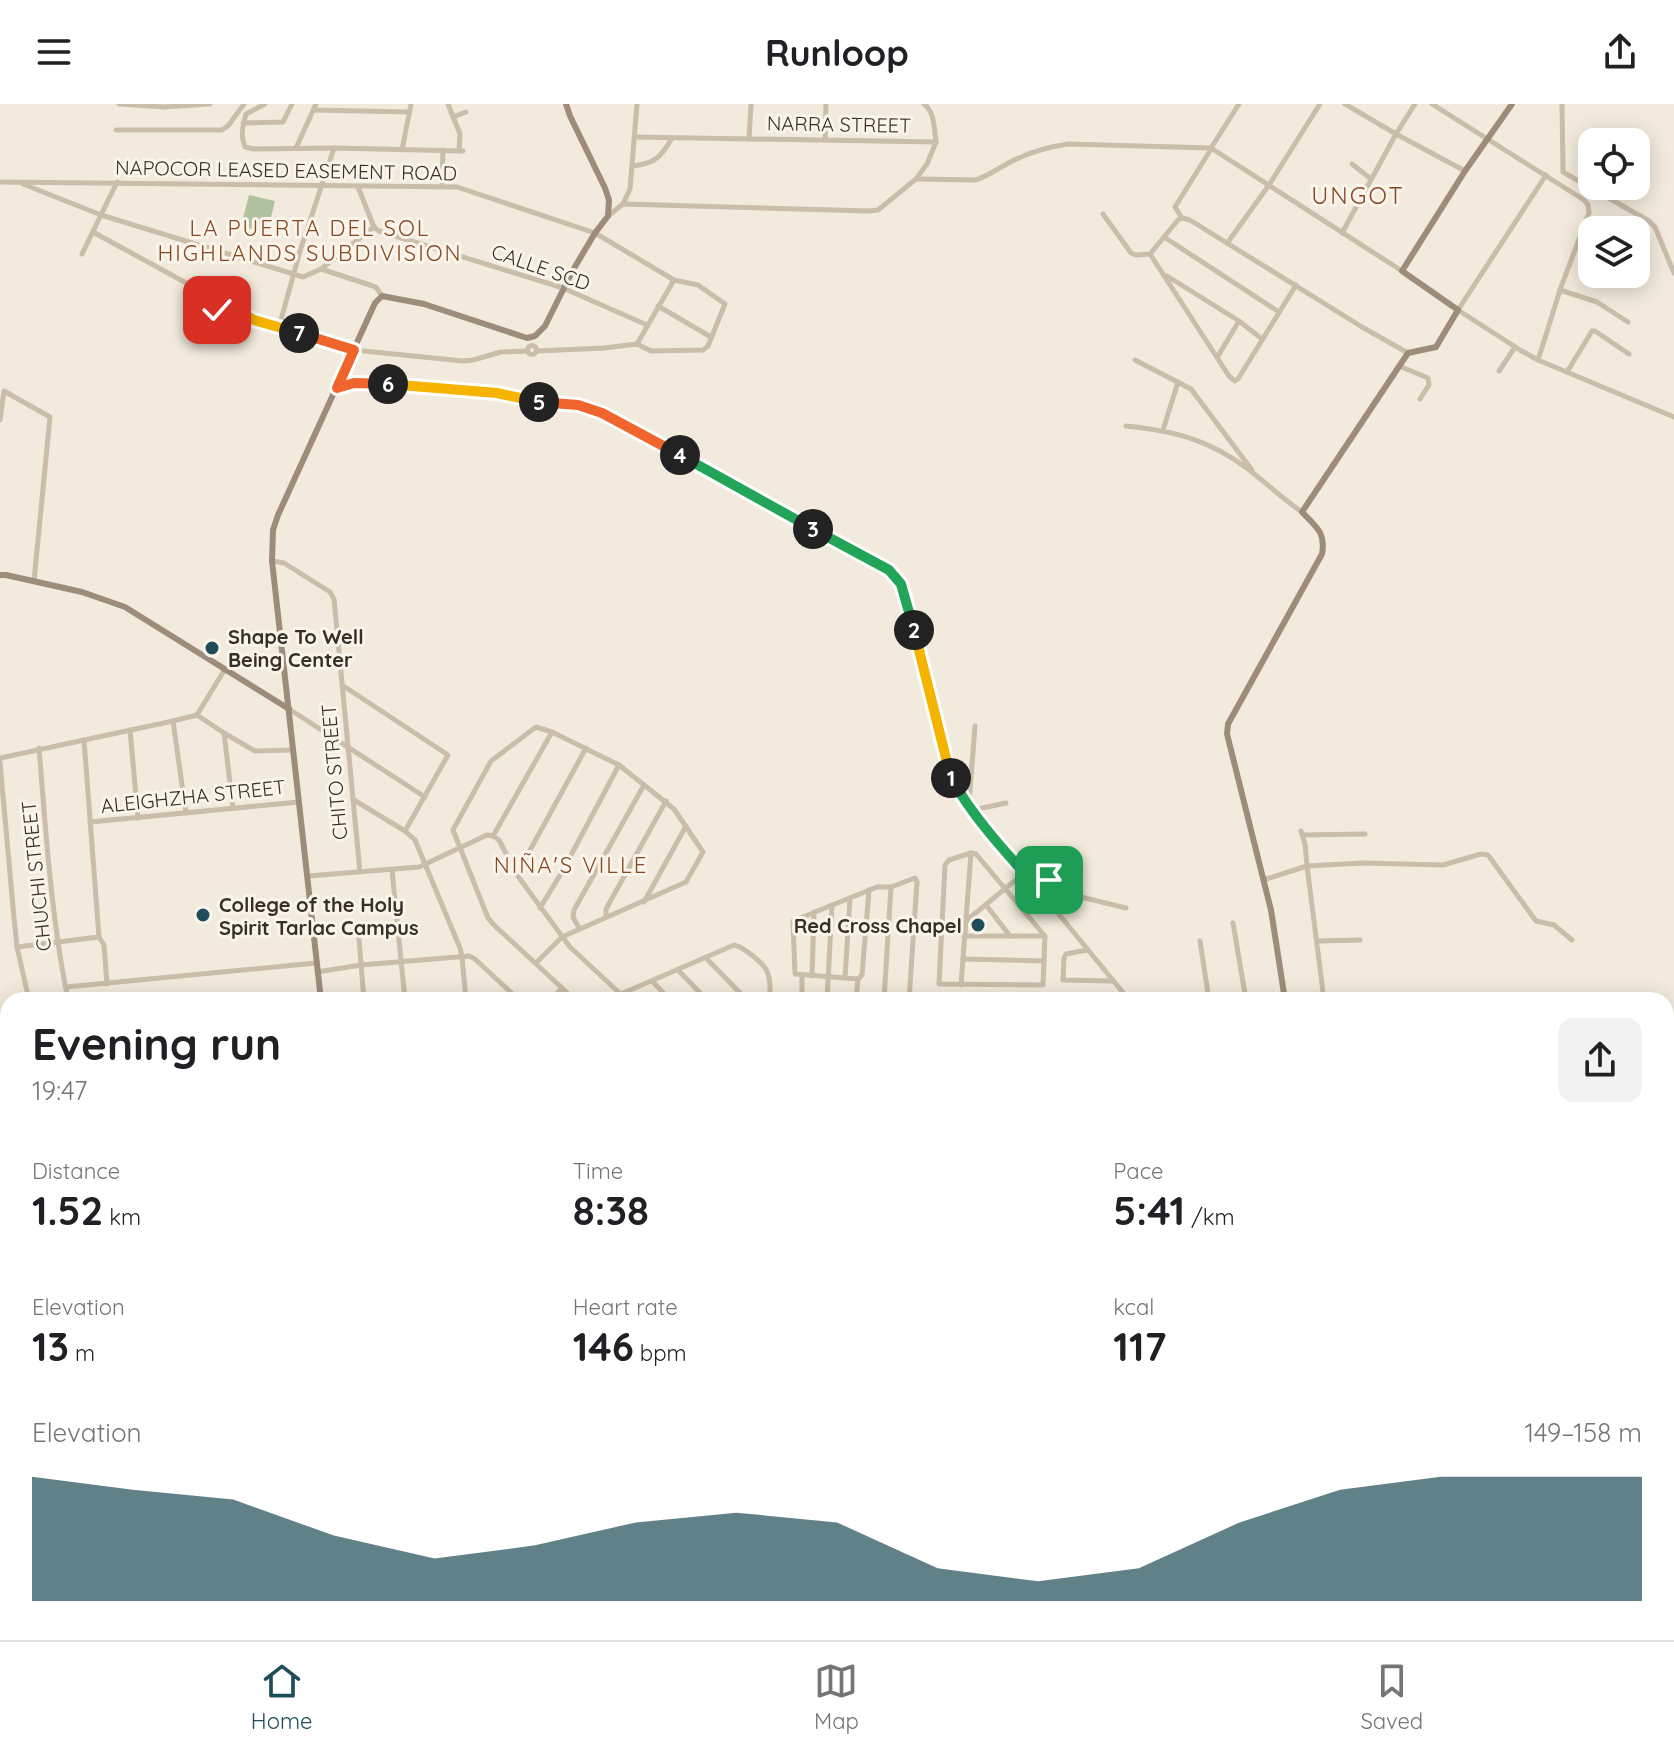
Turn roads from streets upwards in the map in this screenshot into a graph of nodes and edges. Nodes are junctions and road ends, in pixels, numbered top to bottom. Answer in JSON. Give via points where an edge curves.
{"nodes":[{"id":1,"x":119,"y":104,"type":"edge"},
{"id":2,"x":127,"y":104,"type":"edge"},
{"id":3,"x":210,"y":104,"type":"edge"},
{"id":4,"x":244,"y":104,"type":"edge"},
{"id":5,"x":265,"y":104,"type":"edge"},
{"id":6,"x":292,"y":104,"type":"edge"},
{"id":7,"x":411,"y":104,"type":"edge"},
{"id":8,"x":448,"y":104,"type":"edge"},
{"id":9,"x":566,"y":104,"type":"edge"},
{"id":10,"x":637,"y":104,"type":"edge"},
{"id":11,"x":751,"y":104,"type":"edge"},
{"id":12,"x":826,"y":104,"type":"edge"},
{"id":13,"x":924,"y":104,"type":"edge"},
{"id":14,"x":1239,"y":104,"type":"edge"},
{"id":15,"x":1320,"y":104,"type":"edge"},
{"id":16,"x":1345,"y":104,"type":"edge"},
{"id":17,"x":1415,"y":104,"type":"edge"},
{"id":18,"x":1432,"y":104,"type":"edge"},
{"id":19,"x":1512,"y":104,"type":"edge"},
{"id":20,"x":1562,"y":104,"type":"edge"},
{"id":21,"x":155,"y":105,"type":"edge"},
{"id":22,"x":315,"y":107,"type":"edge"},
{"id":23,"x":239,"y":110,"type":"junction"},
{"id":24,"x":409,"y":112,"type":"junction"},
{"id":25,"x":466,"y":112,"type":"dead end"},
{"id":26,"x":246,"y":114,"type":"junction"},
{"id":27,"x":453,"y":117,"type":"junction"},
{"id":28,"x":243,"y":123,"type":"junction"},
{"id":29,"x":470,"y":128,"type":"dead end"},
{"id":30,"x":116,"y":130,"type":"dead end"},
{"id":31,"x":460,"y":132,"type":"junction"},
{"id":32,"x":1396,"y":134,"type":"junction"},
{"id":33,"x":635,"y":137,"type":"junction"},
{"id":34,"x":672,"y":138,"type":"junction"},
{"id":35,"x":749,"y":139,"type":"junction"},
{"id":36,"x":825,"y":139,"type":"junction"},
{"id":37,"x":1489,"y":139,"type":"junction"},
{"id":38,"x":936,"y":142,"type":"junction"},
{"id":39,"x":296,"y":148,"type":"junction"},
{"id":40,"x":334,"y":148,"type":"junction"},
{"id":41,"x":1211,"y":148,"type":"junction"},
{"id":42,"x":402,"y":150,"type":"junction"},
{"id":43,"x":443,"y":150,"type":"junction"},
{"id":44,"x":1352,"y":164,"type":"dead end"},
{"id":45,"x":633,"y":166,"type":"junction"},
{"id":46,"x":1465,"y":171,"type":"junction"},
{"id":47,"x":1546,"y":175,"type":"junction"},
{"id":48,"x":916,"y":179,"type":"junction"},
{"id":49,"x":1371,"y":179,"type":"junction"},
{"id":50,"x":1,"y":182,"type":"edge"},
{"id":51,"x":18,"y":182,"type":"junction"},
{"id":52,"x":117,"y":182,"type":"junction"},
{"id":53,"x":323,"y":185,"type":"junction"},
{"id":54,"x":1269,"y":185,"type":"junction"},
{"id":55,"x":442,"y":186,"type":"junction"},
{"id":56,"x":358,"y":187,"type":"junction"},
{"id":57,"x":623,"y":204,"type":"junction"},
{"id":58,"x":1103,"y":214,"type":"dead end"},
{"id":59,"x":101,"y":215,"type":"junction"},
{"id":60,"x":608,"y":216,"type":"junction"},
{"id":61,"x":1182,"y":218,"type":"junction"},
{"id":62,"x":374,"y":227,"type":"junction"},
{"id":63,"x":93,"y":232,"type":"junction"},
{"id":64,"x":595,"y":233,"type":"junction"},
{"id":65,"x":1342,"y":233,"type":"junction"},
{"id":66,"x":1164,"y":237,"type":"junction"},
{"id":67,"x":1228,"y":242,"type":"junction"},
{"id":68,"x":82,"y":254,"type":"dead end"},
{"id":69,"x":1150,"y":254,"type":"junction"},
{"id":70,"x":321,"y":269,"type":"junction"},
{"id":71,"x":1402,"y":271,"type":"junction"},
{"id":72,"x":1163,"y":273,"type":"junction"},
{"id":73,"x":1674,"y":273,"type":"edge"},
{"id":74,"x":294,"y":275,"type":"junction"},
{"id":75,"x":674,"y":280,"type":"junction"},
{"id":76,"x":1296,"y":285,"type":"junction"},
{"id":77,"x":563,"y":288,"type":"junction"},
{"id":78,"x":1560,"y":290,"type":"junction"},
{"id":79,"x":382,"y":296,"type":"junction"},
{"id":80,"x":222,"y":302,"type":"junction"},
{"id":81,"x":658,"y":306,"type":"junction"},
{"id":82,"x":1458,"y":310,"type":"junction"},
{"id":83,"x":1279,"y":312,"type":"junction"},
{"id":84,"x":194,"y":318,"type":"dead end"},
{"id":85,"x":1239,"y":321,"type":"junction"},
{"id":86,"x":1628,"y":322,"type":"dead end"},
{"id":87,"x":647,"y":325,"type":"junction"},
{"id":88,"x":279,"y":327,"type":"junction"},
{"id":89,"x":711,"y":337,"type":"junction"},
{"id":90,"x":1262,"y":339,"type":"junction"},
{"id":91,"x":637,"y":344,"type":"junction"},
{"id":92,"x":532,"y":346,"type":"junction"},
{"id":93,"x":1515,"y":347,"type":"junction"},
{"id":94,"x":354,"y":350,"type":"junction"},
{"id":95,"x":1408,"y":353,"type":"junction"},
{"id":96,"x":1629,"y":354,"type":"dead end"},
{"id":97,"x":1218,"y":356,"type":"junction"},
{"id":98,"x":1135,"y":360,"type":"dead end"},
{"id":99,"x":1538,"y":360,"type":"junction"},
{"id":100,"x":1399,"y":366,"type":"junction"},
{"id":101,"x":1499,"y":371,"type":"dead end"},
{"id":102,"x":1567,"y":372,"type":"junction"},
{"id":103,"x":1178,"y":382,"type":"junction"},
{"id":104,"x":337,"y":388,"type":"junction"},
{"id":105,"x":1420,"y":399,"type":"dead end"},
{"id":106,"x":1674,"y":417,"type":"edge"},
{"id":107,"x":0,"y":420,"type":"edge"},
{"id":108,"x":1126,"y":426,"type":"dead end"},
{"id":109,"x":1163,"y":430,"type":"junction"},
{"id":110,"x":1235,"y":446,"type":"junction"},
{"id":111,"x":1227,"y":456,"type":"junction"},
{"id":112,"x":1255,"y":475,"type":"junction"},
{"id":113,"x":1302,"y":512,"type":"junction"},
{"id":114,"x":272,"y":561,"type":"junction"},
{"id":115,"x":0,"y":575,"type":"edge"},
{"id":116,"x":34,"y":581,"type":"junction"},
{"id":117,"x":225,"y":669,"type":"junction"},
{"id":118,"x":342,"y":684,"type":"junction"},
{"id":119,"x":289,"y":709,"type":"junction"},
{"id":120,"x":197,"y":715,"type":"junction"},
{"id":121,"x":173,"y":721,"type":"junction"},
{"id":122,"x":975,"y":726,"type":"dead end"},
{"id":123,"x":130,"y":730,"type":"junction"},
{"id":124,"x":552,"y":732,"type":"junction"},
{"id":125,"x":224,"y":733,"type":"junction"},
{"id":126,"x":84,"y":740,"type":"junction"},
{"id":127,"x":39,"y":748,"type":"junction"},
{"id":128,"x":349,"y":748,"type":"junction"},
{"id":129,"x":586,"y":748,"type":"junction"},
{"id":130,"x":293,"y":750,"type":"junction"},
{"id":131,"x":0,"y":760,"type":"edge"},
{"id":132,"x":619,"y":765,"type":"junction"},
{"id":133,"x":644,"y":785,"type":"junction"},
{"id":134,"x":425,"y":797,"type":"junction"},
{"id":135,"x":353,"y":800,"type":"junction"},
{"id":136,"x":666,"y":801,"type":"junction"},
{"id":137,"x":299,"y":802,"type":"junction"},
{"id":138,"x":1006,"y":803,"type":"dead end"},
{"id":139,"x":233,"y":808,"type":"junction"},
{"id":140,"x":971,"y":808,"type":"junction"},
{"id":141,"x":186,"y":813,"type":"junction"},
{"id":142,"x":138,"y":818,"type":"junction"},
{"id":143,"x":90,"y":822,"type":"junction"},
{"id":144,"x":686,"y":826,"type":"junction"},
{"id":145,"x":405,"y":831,"type":"junction"},
{"id":146,"x":1365,"y":834,"type":"dead end"},
{"id":147,"x":493,"y":836,"type":"junction"},
{"id":148,"x":461,"y":848,"type":"junction"},
{"id":149,"x":971,"y":853,"type":"junction"},
{"id":150,"x":425,"y":865,"type":"junction"},
{"id":151,"x":1307,"y":866,"type":"junction"},
{"id":152,"x":392,"y":870,"type":"junction"},
{"id":153,"x":360,"y":872,"type":"junction"},
{"id":154,"x":1024,"y":873,"type":"junction"},
{"id":155,"x":517,"y":875,"type":"junction"},
{"id":156,"x":308,"y":876,"type":"junction"},
{"id":157,"x":1263,"y":880,"type":"junction"},
{"id":158,"x":1036,"y":886,"type":"junction"},
{"id":159,"x":891,"y":887,"type":"junction"},
{"id":160,"x":1005,"y":889,"type":"junction"},
{"id":161,"x":869,"y":890,"type":"junction"},
{"id":162,"x":850,"y":898,"type":"junction"},
{"id":163,"x":644,"y":902,"type":"junction"},
{"id":164,"x":832,"y":905,"type":"junction"},
{"id":165,"x":986,"y":905,"type":"junction"},
{"id":166,"x":540,"y":908,"type":"junction"},
{"id":167,"x":1126,"y":908,"type":"dead end"},
{"id":168,"x":814,"y":912,"type":"junction"},
{"id":169,"x":606,"y":917,"type":"junction"},
{"id":170,"x":965,"y":922,"type":"junction"},
{"id":171,"x":1233,"y":923,"type":"dead end"},
{"id":172,"x":579,"y":928,"type":"junction"},
{"id":173,"x":964,"y":936,"type":"junction"},
{"id":174,"x":1010,"y":936,"type":"junction"},
{"id":175,"x":1045,"y":936,"type":"junction"},
{"id":176,"x":99,"y":937,"type":"junction"},
{"id":177,"x":562,"y":937,"type":"junction"},
{"id":178,"x":359,"y":939,"type":"dead end"},
{"id":179,"x":1360,"y":940,"type":"dead end"},
{"id":180,"x":1572,"y":940,"type":"dead end"},
{"id":181,"x":1200,"y":941,"type":"dead end"},
{"id":182,"x":1318,"y":941,"type":"junction"},
{"id":183,"x":58,"y":943,"type":"junction"},
{"id":184,"x":17,"y":947,"type":"junction"},
{"id":185,"x":1088,"y":950,"type":"junction"},
{"id":186,"x":462,"y":957,"type":"junction"},
{"id":187,"x":706,"y":958,"type":"junction"},
{"id":188,"x":963,"y":959,"type":"junction"},
{"id":189,"x":1044,"y":961,"type":"junction"},
{"id":190,"x":316,"y":963,"type":"junction"},
{"id":191,"x":400,"y":963,"type":"junction"},
{"id":192,"x":536,"y":963,"type":"junction"},
{"id":193,"x":361,"y":965,"type":"junction"},
{"id":194,"x":678,"y":970,"type":"junction"},
{"id":195,"x":317,"y":972,"type":"junction"},
{"id":196,"x":802,"y":976,"type":"junction"},
{"id":197,"x":812,"y":976,"type":"junction"},
{"id":198,"x":828,"y":977,"type":"junction"},
{"id":199,"x":845,"y":978,"type":"junction"},
{"id":200,"x":858,"y":979,"type":"junction"},
{"id":201,"x":652,"y":981,"type":"junction"},
{"id":202,"x":1114,"y":981,"type":"junction"},
{"id":203,"x":107,"y":984,"type":"junction"},
{"id":204,"x":961,"y":985,"type":"junction"},
{"id":205,"x":66,"y":987,"type":"junction"},
{"id":206,"x":562,"y":988,"type":"junction"},
{"id":207,"x":27,"y":992,"type":"edge"},
{"id":208,"x":67,"y":992,"type":"edge"},
{"id":209,"x":320,"y":992,"type":"edge"},
{"id":210,"x":363,"y":992,"type":"edge"},
{"id":211,"x":404,"y":992,"type":"edge"},
{"id":212,"x":465,"y":992,"type":"edge"},
{"id":213,"x":510,"y":992,"type":"edge"},
{"id":214,"x":558,"y":992,"type":"edge"},
{"id":215,"x":566,"y":992,"type":"edge"},
{"id":216,"x":619,"y":992,"type":"edge"},
{"id":217,"x":626,"y":992,"type":"edge"},
{"id":218,"x":662,"y":992,"type":"edge"},
{"id":219,"x":699,"y":992,"type":"edge"},
{"id":220,"x":739,"y":992,"type":"edge"},
{"id":221,"x":770,"y":992,"type":"edge"},
{"id":222,"x":802,"y":992,"type":"edge"},
{"id":223,"x":827,"y":992,"type":"edge"},
{"id":224,"x":857,"y":992,"type":"edge"},
{"id":225,"x":884,"y":992,"type":"edge"},
{"id":226,"x":910,"y":992,"type":"edge"},
{"id":227,"x":1123,"y":992,"type":"edge"},
{"id":228,"x":1208,"y":992,"type":"edge"},
{"id":229,"x":1245,"y":992,"type":"edge"},
{"id":230,"x":1284,"y":992,"type":"edge"},
{"id":231,"x":1323,"y":992,"type":"edge"}],
"edges":[{"from":1,"to":2,"type":"street"},
{"from":2,"to":21,"type":"street"},
{"from":3,"to":21,"type":"street"},
{"from":4,"to":23,"type":"street"},
{"from":5,"to":26,"type":"street"},
{"from":6,"to":28,"type":"street","via":[[283,122]]},
{"from":7,"to":24,"type":"street"},
{"from":8,"to":27,"type":"street"},
{"from":9,"to":60,"type":"street","via":[[605,188]]},
{"from":10,"to":33,"type":"street"},
{"from":11,"to":35,"type":"street"},
{"from":12,"to":36,"type":"street"},
{"from":13,"to":38,"type":"street","via":[[932,115]]},
{"from":14,"to":41,"type":"street"},
{"from":15,"to":54,"type":"street"},
{"from":16,"to":32,"type":"street"},
{"from":17,"to":32,"type":"street"},
{"from":18,"to":37,"type":"street"},
{"from":19,"to":37,"type":"street"},
{"from":20,"to":73,"type":"street","via":[[1563,172],[1649,221]]},
{"from":22,"to":24,"type":"street"},
{"from":22,"to":39,"type":"street"},
{"from":23,"to":26,"type":"street"},
{"from":23,"to":30,"type":"street","via":[[222,130]]},
{"from":24,"to":42,"type":"street"},
{"from":25,"to":27,"type":"street"},
{"from":26,"to":28,"type":"street"},
{"from":27,"to":31,"type":"street"},
{"from":28,"to":39,"type":"street","via":[[245,147]]},
{"from":29,"to":31,"type":"street"},
{"from":31,"to":43,"type":"street","via":[[461,151]]},
{"from":32,"to":46,"type":"street"},
{"from":32,"to":49,"type":"street"},
{"from":33,"to":34,"type":"street","name":"NARRA STREET"},
{"from":33,"to":45,"type":"street"},
{"from":34,"to":35,"type":"street","name":"NARRA STREET"},
{"from":34,"to":45,"type":"street","via":[[659,158]]},
{"from":35,"to":36,"type":"street","name":"NARRA STREET"},
{"from":36,"to":38,"type":"street","name":"NARRA STREET"},
{"from":37,"to":46,"type":"street"},
{"from":37,"to":47,"type":"street"},
{"from":38,"to":48,"type":"street","name":"NARRA STREET"},
{"from":39,"to":40,"type":"street"},
{"from":40,"to":42,"type":"street"},
{"from":40,"to":53,"type":"street"},
{"from":41,"to":48,"type":"street","via":[[1068,144],[1021,157],[976,180]]},
{"from":41,"to":54,"type":"street"},
{"from":41,"to":61,"type":"street","via":[[1175,207]]},
{"from":42,"to":43,"type":"street"},
{"from":43,"to":55,"type":"street"},
{"from":44,"to":49,"type":"street"},
{"from":45,"to":57,"type":"street"},
{"from":46,"to":71,"type":"street"},
{"from":47,"to":78,"type":"street","via":[[1584,200],[1589,213]]},
{"from":47,"to":82,"type":"street"},
{"from":48,"to":57,"type":"street","name":"NARRA STREET","via":[[878,210],[869,211]]},
{"from":49,"to":65,"type":"street"},
{"from":50,"to":51,"type":"street","name":"NAPOCOR LEASED EASEMENT ROAD"},
{"from":51,"to":52,"type":"street","name":"NAPOCOR LEASED EASEMENT ROAD"},
{"from":51,"to":59,"type":"street"},
{"from":52,"to":53,"type":"street","name":"NAPOCOR LEASED EASEMENT ROAD"},
{"from":52,"to":59,"type":"street"},
{"from":53,"to":56,"type":"street","name":"NAPOCOR LEASED EASEMENT ROAD"},
{"from":53,"to":74,"type":"street"},
{"from":54,"to":65,"type":"street"},
{"from":54,"to":67,"type":"street"},
{"from":55,"to":56,"type":"street","name":"NAPOCOR LEASED EASEMENT ROAD"},
{"from":55,"to":64,"type":"street","name":"NAPOCOR LEASED EASEMENT ROAD"},
{"from":56,"to":62,"type":"street"},
{"from":57,"to":60,"type":"street"},
{"from":58,"to":69,"type":"street","via":[[1131,253]]},
{"from":59,"to":63,"type":"street"},
{"from":59,"to":74,"type":"street"},
{"from":60,"to":64,"type":"street"},
{"from":61,"to":66,"type":"street"},
{"from":61,"to":67,"type":"street"},
{"from":62,"to":70,"type":"street"},
{"from":62,"to":77,"type":"street","name":"CALLE SCD"},
{"from":63,"to":68,"type":"street"},
{"from":63,"to":80,"type":"street"},
{"from":64,"to":75,"type":"street","name":"NAPOCOR LEASED EASEMENT ROAD"},
{"from":64,"to":77,"type":"street"},
{"from":65,"to":71,"type":"street"},
{"from":66,"to":69,"type":"street"},
{"from":66,"to":83,"type":"street"},
{"from":67,"to":76,"type":"street"},
{"from":69,"to":72,"type":"street"},
{"from":70,"to":74,"type":"street"},
{"from":70,"to":79,"type":"street","via":[[376,287]]},
{"from":71,"to":82,"type":"street"},
{"from":72,"to":85,"type":"street"},
{"from":72,"to":97,"type":"street"},
{"from":74,"to":88,"type":"street"},
{"from":75,"to":81,"type":"street"},
{"from":75,"to":89,"type":"street","name":"NAPOCOR LEASED EASEMENT ROAD","via":[[698,285],[724,301]]},
{"from":76,"to":83,"type":"street"},
{"from":76,"to":95,"type":"street"},
{"from":77,"to":87,"type":"street","name":"CALLE SCD"},
{"from":77,"to":92,"type":"street"},
{"from":78,"to":86,"type":"street","via":[[1590,298]]},
{"from":78,"to":99,"type":"street"},
{"from":79,"to":92,"type":"street","via":[[527,338]]},
{"from":79,"to":94,"type":"street"},
{"from":80,"to":84,"type":"street","via":[[205,320]]},
{"from":80,"to":88,"type":"street"},
{"from":81,"to":87,"type":"street"},
{"from":81,"to":89,"type":"street"},
{"from":82,"to":93,"type":"street"},
{"from":82,"to":95,"type":"street","via":[[1436,347]]},
{"from":83,"to":90,"type":"street"},
{"from":85,"to":90,"type":"street"},
{"from":85,"to":97,"type":"street"},
{"from":87,"to":91,"type":"street"},
{"from":88,"to":94,"type":"street"},
{"from":89,"to":91,"type":"street","via":[[703,350],[651,351]]},
{"from":90,"to":97,"type":"street","via":[[1235,381]]},
{"from":91,"to":92,"type":"street"},
{"from":92,"to":94,"type":"street","via":[[463,361]]},
{"from":93,"to":99,"type":"street"},
{"from":93,"to":101,"type":"street"},
{"from":94,"to":104,"type":"street"},
{"from":95,"to":100,"type":"street"},
{"from":96,"to":102,"type":"street","via":[[1592,331]]},
{"from":98,"to":103,"type":"street"},
{"from":99,"to":102,"type":"street"},
{"from":100,"to":105,"type":"street","via":[[1428,378]]},
{"from":100,"to":113,"type":"street"},
{"from":102,"to":106,"type":"street"},
{"from":103,"to":109,"type":"street"},
{"from":103,"to":110,"type":"street","via":[[1191,389]]},
{"from":104,"to":114,"type":"street","via":[[278,515]]},
{"from":104,"to":140,"type":"street","via":[[366,382],[578,405],[632,428],[889,570],[904,592],[951,777]]},
{"from":107,"to":116,"type":"street","via":[[4,391],[50,417]]},
{"from":108,"to":109,"type":"street"},
{"from":109,"to":111,"type":"street"},
{"from":110,"to":111,"type":"street"},
{"from":110,"to":112,"type":"street"},
{"from":111,"to":112,"type":"street"},
{"from":112,"to":113,"type":"street"},
{"from":113,"to":157,"type":"street","via":[[1322,533],[1322,554],[1227,729]]},
{"from":114,"to":118,"type":"street","name":"CHITO STREET","via":[[284,563],[334,599]]},
{"from":114,"to":119,"type":"street"},
{"from":115,"to":116,"type":"street"},
{"from":116,"to":117,"type":"street","via":[[125,607]]},
{"from":117,"to":119,"type":"street"},
{"from":117,"to":120,"type":"street"},
{"from":118,"to":128,"type":"street","name":"CHITO STREET"},
{"from":118,"to":134,"type":"street","via":[[448,755]]},
{"from":119,"to":128,"type":"street"},
{"from":119,"to":130,"type":"street"},
{"from":120,"to":121,"type":"street"},
{"from":120,"to":125,"type":"street"},
{"from":121,"to":123,"type":"street"},
{"from":121,"to":141,"type":"street"},
{"from":122,"to":140,"type":"street"},
{"from":123,"to":126,"type":"street"},
{"from":123,"to":142,"type":"street"},
{"from":124,"to":129,"type":"street"},
{"from":124,"to":147,"type":"street"},
{"from":124,"to":148,"type":"street","via":[[536,727],[491,761],[454,827]]},
{"from":125,"to":130,"type":"street","via":[[255,751]]},
{"from":125,"to":139,"type":"street"},
{"from":126,"to":127,"type":"street"},
{"from":126,"to":143,"type":"street"},
{"from":127,"to":131,"type":"street"},
{"from":127,"to":183,"type":"street","name":"CHUCHI STREET"},
{"from":128,"to":134,"type":"street"},
{"from":128,"to":135,"type":"street","name":"CHITO STREET"},
{"from":129,"to":132,"type":"street"},
{"from":129,"to":155,"type":"street"},
{"from":130,"to":137,"type":"street"},
{"from":131,"to":184,"type":"street"},
{"from":132,"to":133,"type":"street"},
{"from":132,"to":166,"type":"street"},
{"from":133,"to":136,"type":"street"},
{"from":133,"to":172,"type":"street","via":[[574,910]]},
{"from":134,"to":145,"type":"street"},
{"from":135,"to":145,"type":"street"},
{"from":135,"to":153,"type":"street","name":"CHITO STREET"},
{"from":136,"to":144,"type":"street"},
{"from":136,"to":169,"type":"street"},
{"from":137,"to":139,"type":"street","name":"ALEIGHZHA STREET"},
{"from":137,"to":156,"type":"street"},
{"from":138,"to":140,"type":"street"},
{"from":139,"to":141,"type":"street","name":"ALEIGHZHA STREET"},
{"from":140,"to":154,"type":"street"},
{"from":141,"to":142,"type":"street","name":"ALEIGHZHA STREET"},
{"from":142,"to":143,"type":"street","name":"ALEIGHZHA STREET"},
{"from":143,"to":176,"type":"street"},
{"from":144,"to":163,"type":"street"},
{"from":144,"to":163,"type":"street","via":[[703,852],[694,870],[686,882]]},
{"from":145,"to":150,"type":"street","via":[[415,840]]},
{"from":146,"to":151,"type":"street","via":[[1302,833]]},
{"from":147,"to":148,"type":"street"},
{"from":147,"to":155,"type":"street"},
{"from":148,"to":150,"type":"street"},
{"from":148,"to":192,"type":"street","via":[[488,918]]},
{"from":149,"to":160,"type":"street"},
{"from":149,"to":170,"type":"street"},
{"from":149,"to":204,"type":"street","via":[[945,865],[938,981]]},
{"from":150,"to":152,"type":"street"},
{"from":150,"to":186,"type":"street"},
{"from":151,"to":157,"type":"street"},
{"from":151,"to":180,"type":"street","via":[[1443,865],[1488,855],[1536,921],[1554,925]]},
{"from":151,"to":182,"type":"street"},
{"from":152,"to":153,"type":"street"},
{"from":152,"to":191,"type":"street"},
{"from":153,"to":156,"type":"street"},
{"from":154,"to":158,"type":"street"},
{"from":154,"to":160,"type":"street"},
{"from":155,"to":166,"type":"street"},
{"from":156,"to":190,"type":"street"},
{"from":157,"to":230,"type":"street"},
{"from":158,"to":167,"type":"street","via":[[1058,880],[1061,892]]},
{"from":158,"to":185,"type":"street"},
{"from":159,"to":161,"type":"street"},
{"from":159,"to":225,"type":"street"},
{"from":159,"to":226,"type":"street","via":[[913,878],[917,882]]},
{"from":160,"to":165,"type":"street"},
{"from":160,"to":175,"type":"street"},
{"from":161,"to":162,"type":"street"},
{"from":161,"to":200,"type":"street"},
{"from":162,"to":164,"type":"street"},
{"from":162,"to":199,"type":"street"},
{"from":163,"to":169,"type":"street"},
{"from":164,"to":168,"type":"street"},
{"from":164,"to":198,"type":"street"},
{"from":165,"to":170,"type":"street"},
{"from":165,"to":174,"type":"street"},
{"from":166,"to":177,"type":"street"},
{"from":168,"to":196,"type":"street","via":[[793,924],[794,972]]},
{"from":168,"to":197,"type":"street"},
{"from":169,"to":172,"type":"street"},
{"from":170,"to":173,"type":"street"},
{"from":171,"to":229,"type":"street"},
{"from":172,"to":177,"type":"street"},
{"from":173,"to":174,"type":"street"},
{"from":173,"to":188,"type":"street"},
{"from":174,"to":175,"type":"street"},
{"from":175,"to":189,"type":"street"},
{"from":176,"to":183,"type":"street"},
{"from":176,"to":203,"type":"street"},
{"from":177,"to":192,"type":"street"},
{"from":177,"to":216,"type":"street"},
{"from":178,"to":193,"type":"street"},
{"from":179,"to":182,"type":"street"},
{"from":181,"to":228,"type":"street"},
{"from":182,"to":231,"type":"street"},
{"from":183,"to":184,"type":"street"},
{"from":183,"to":205,"type":"street","name":"CHUCHI STREET"},
{"from":184,"to":207,"type":"street"},
{"from":185,"to":202,"type":"street"},
{"from":185,"to":202,"type":"street","via":[[1066,954],[1063,980]]},
{"from":186,"to":191,"type":"street"},
{"from":186,"to":212,"type":"street"},
{"from":186,"to":213,"type":"street","via":[[475,959]]},
{"from":187,"to":194,"type":"street"},
{"from":187,"to":220,"type":"street"},
{"from":187,"to":221,"type":"street","via":[[741,946],[766,968]]},
{"from":188,"to":189,"type":"street"},
{"from":188,"to":204,"type":"street"},
{"from":189,"to":204,"type":"street","via":[[1043,985]]},
{"from":190,"to":195,"type":"street"},
{"from":190,"to":203,"type":"street"},
{"from":191,"to":193,"type":"street"},
{"from":191,"to":211,"type":"street"},
{"from":192,"to":206,"type":"street"},
{"from":193,"to":195,"type":"street"},
{"from":193,"to":210,"type":"street"},
{"from":194,"to":201,"type":"street"},
{"from":194,"to":219,"type":"street"},
{"from":195,"to":209,"type":"street"},
{"from":196,"to":197,"type":"street"},
{"from":196,"to":222,"type":"street"},
{"from":197,"to":198,"type":"street"},
{"from":198,"to":199,"type":"street"},
{"from":198,"to":223,"type":"street"},
{"from":199,"to":200,"type":"street"},
{"from":200,"to":224,"type":"street"},
{"from":201,"to":217,"type":"street"},
{"from":201,"to":218,"type":"street"},
{"from":202,"to":227,"type":"street"},
{"from":203,"to":205,"type":"street"},
{"from":205,"to":208,"type":"street","name":"CHUCHI STREET"},
{"from":206,"to":214,"type":"street"},
{"from":206,"to":215,"type":"street"}]}
